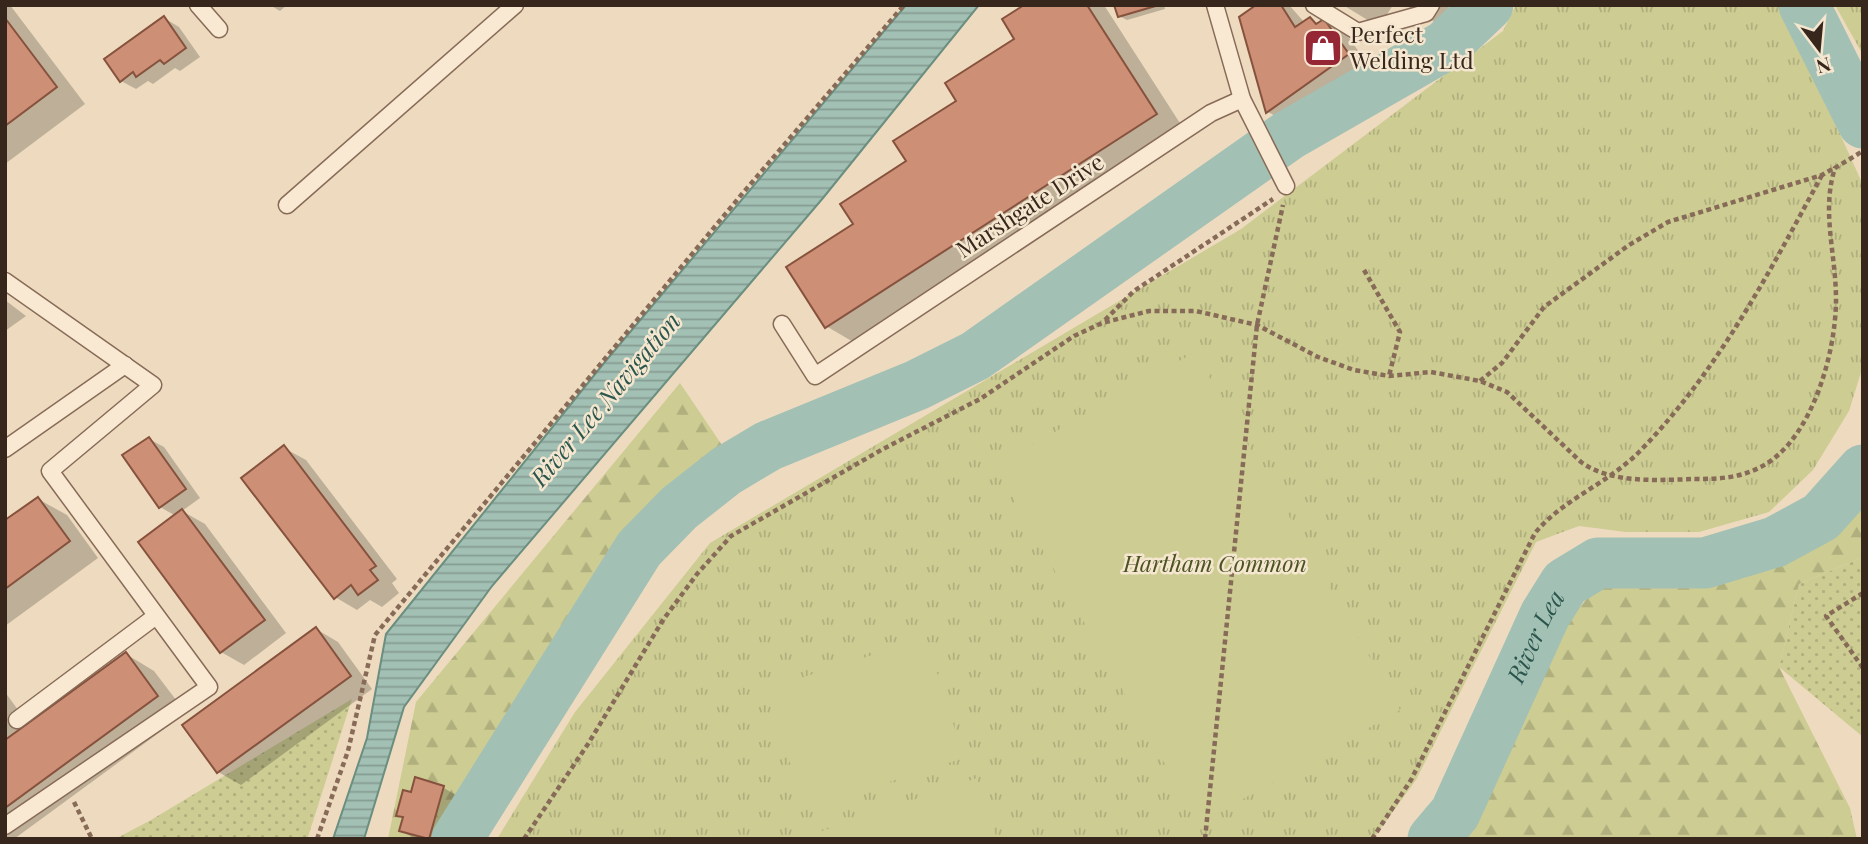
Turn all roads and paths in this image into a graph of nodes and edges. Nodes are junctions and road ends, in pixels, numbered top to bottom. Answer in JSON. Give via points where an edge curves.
{"nodes":[{"id":1,"x":198,"y":5,"type":"edge"},
{"id":2,"x":515,"y":5,"type":"edge"},
{"id":3,"x":904,"y":5,"type":"edge"},
{"id":4,"x":1215,"y":5,"type":"edge"},
{"id":5,"x":1314,"y":5,"type":"edge"},
{"id":6,"x":1431,"y":5,"type":"edge"},
{"id":7,"x":219,"y":29,"type":"dead end"},
{"id":8,"x":1242,"y":99,"type":"junction"},
{"id":9,"x":1863,"y":151,"type":"edge"},
{"id":10,"x":1835,"y":168,"type":"junction"},
{"id":11,"x":1822,"y":175,"type":"junction"},
{"id":12,"x":1286,"y":186,"type":"junction"},
{"id":13,"x":287,"y":205,"type":"dead end"},
{"id":14,"x":1364,"y":270,"type":"dead end"},
{"id":15,"x":5,"y":281,"type":"edge"},
{"id":16,"x":1102,"y":323,"type":"junction"},
{"id":17,"x":782,"y":324,"type":"dead end"},
{"id":18,"x":1257,"y":325,"type":"junction"},
{"id":19,"x":125,"y":365,"type":"junction"},
{"id":20,"x":1389,"y":376,"type":"junction"},
{"id":21,"x":1480,"y":381,"type":"junction"},
{"id":22,"x":5,"y":449,"type":"edge"},
{"id":23,"x":1607,"y":475,"type":"junction"},
{"id":24,"x":1863,"y":593,"type":"edge"},
{"id":25,"x":156,"y":616,"type":"junction"},
{"id":26,"x":1863,"y":668,"type":"edge"},
{"id":27,"x":18,"y":720,"type":"dead end"},
{"id":28,"x":65,"y":785,"type":"junction"},
{"id":29,"x":5,"y":826,"type":"edge"},
{"id":30,"x":92,"y":839,"type":"edge"},
{"id":31,"x":317,"y":839,"type":"edge"},
{"id":32,"x":524,"y":839,"type":"edge"},
{"id":33,"x":1205,"y":839,"type":"edge"},
{"id":34,"x":1372,"y":839,"type":"edge"}],
"edges":[{"from":1,"to":7,"type":"lane"},
{"from":2,"to":13,"type":"lane"},
{"from":3,"to":31,"type":"path","via":[[375,635],[348,751]]},
{"from":4,"to":8,"type":"lane"},
{"from":5,"to":6,"type":"lane","via":[[1358,32],[1426,13]]},
{"from":8,"to":12,"type":"lane"},
{"from":8,"to":17,"type":"lane","name":"Marshgate Drive","via":[[1211,113],[814,376]]},
{"from":9,"to":10,"type":"path"},
{"from":10,"to":11,"type":"path"},
{"from":10,"to":23,"type":"path","via":[[1828,188],[1836,300],[1829,355],[1805,421],[1784,450],[1765,465],[1730,479]]},
{"from":11,"to":21,"type":"path","via":[[1668,222],[1629,245],[1544,307],[1502,363]]},
{"from":11,"to":23,"type":"path","via":[[1765,282],[1712,364],[1637,454]]},
{"from":12,"to":16,"type":"path","via":[[1268,204],[1135,291]]},
{"from":12,"to":18,"type":"path"},
{"from":14,"to":20,"type":"path","via":[[1400,332]]},
{"from":15,"to":19,"type":"lane"},
{"from":16,"to":18,"type":"path","via":[[1149,311],[1196,311]]},
{"from":16,"to":32,"type":"path","via":[[1074,336],[980,399],[731,536],[696,573],[663,620]]},
{"from":18,"to":20,"type":"path","via":[[1330,361]]},
{"from":18,"to":33,"type":"path"},
{"from":19,"to":22,"type":"lane"},
{"from":19,"to":25,"type":"lane","via":[[153,385],[50,471]]},
{"from":20,"to":21,"type":"path","via":[[1432,372]]},
{"from":21,"to":23,"type":"path","via":[[1507,392],[1581,462]]},
{"from":23,"to":34,"type":"path","via":[[1549,516],[1535,533],[1410,780]]},
{"from":24,"to":26,"type":"path","via":[[1826,616]]},
{"from":25,"to":27,"type":"lane"},
{"from":25,"to":28,"type":"lane","via":[[209,687]]},
{"from":28,"to":29,"type":"lane"},
{"from":28,"to":30,"type":"path"}]}
